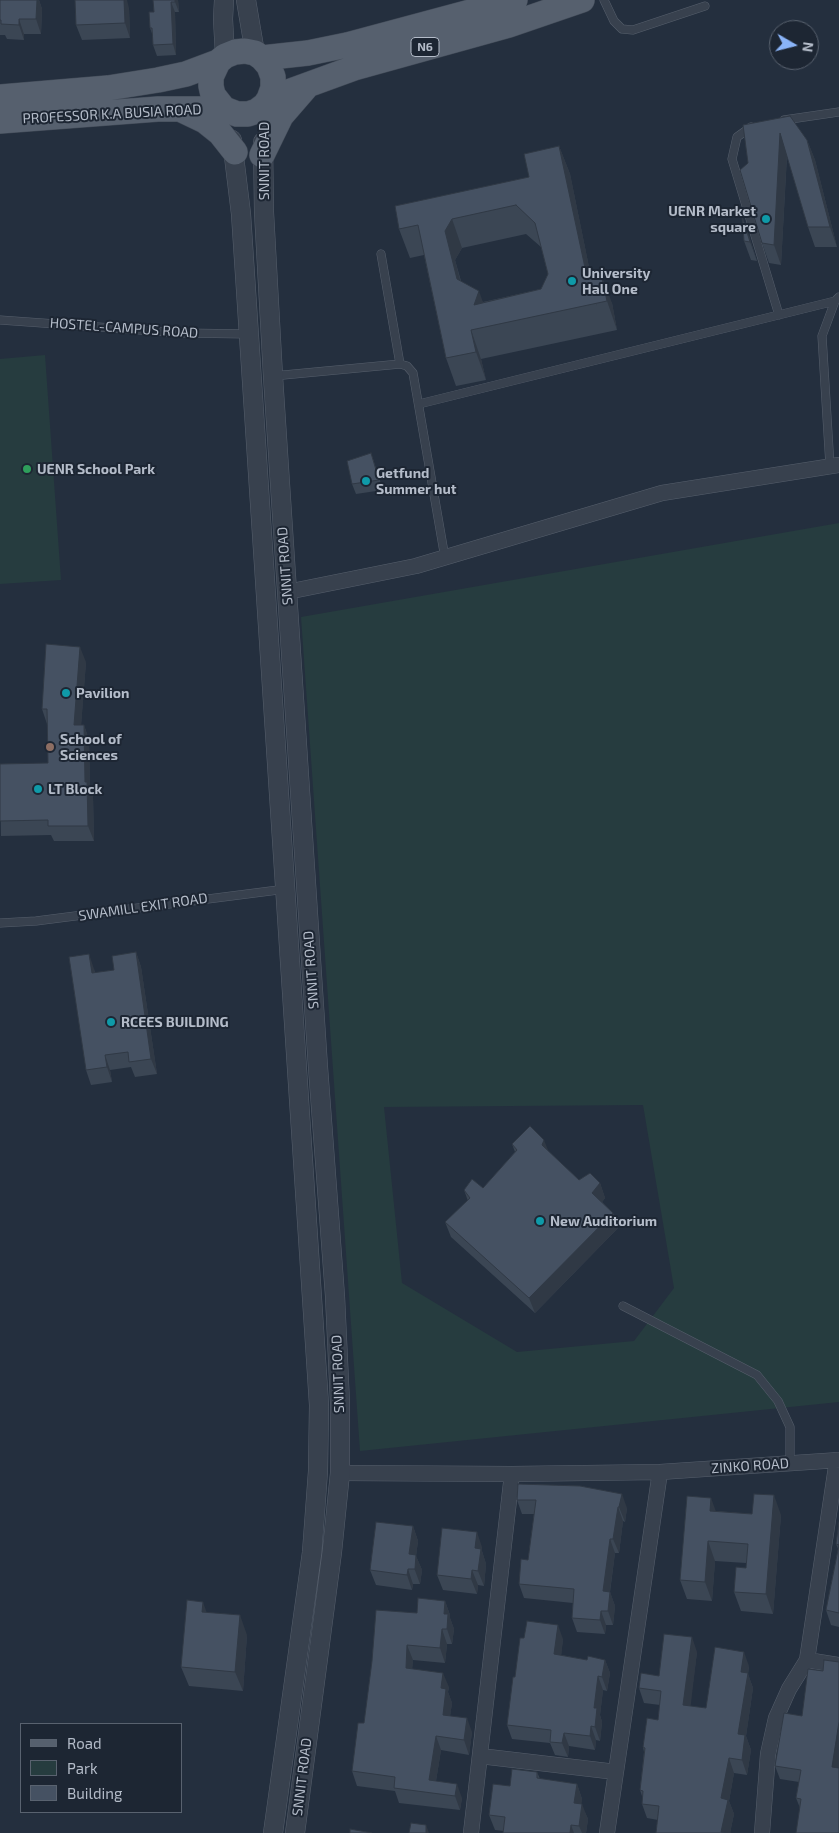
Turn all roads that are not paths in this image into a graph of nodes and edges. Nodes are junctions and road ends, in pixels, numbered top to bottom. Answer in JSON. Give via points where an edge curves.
{"nodes":[{"id":1,"x":224,"y":0,"type":"edge"},
{"id":2,"x":246,"y":0,"type":"edge"},
{"id":3,"x":515,"y":0,"type":"edge"},
{"id":4,"x":582,"y":0,"type":"edge"},
{"id":5,"x":604,"y":0,"type":"edge"},
{"id":6,"x":705,"y":6,"type":"dead end"},
{"id":7,"x":258,"y":56,"type":"junction"},
{"id":8,"x":222,"y":59,"type":"junction"},
{"id":9,"x":309,"y":84,"type":"junction"},
{"id":10,"x":0,"y":96,"type":"edge"},
{"id":11,"x":267,"y":102,"type":"junction"},
{"id":12,"x":180,"y":109,"type":"junction"},
{"id":13,"x":226,"y":110,"type":"junction"},
{"id":14,"x":839,"y":112,"type":"edge"},
{"id":15,"x":0,"y":121,"type":"edge"},
{"id":16,"x":775,"y":121,"type":"edge"},
{"id":17,"x":756,"y":124,"type":"edge"},
{"id":18,"x":235,"y":152,"type":"junction"},
{"id":19,"x":262,"y":154,"type":"junction"},
{"id":20,"x":381,"y":254,"type":"dead end"},
{"id":21,"x":837,"y":299,"type":"edge"},
{"id":22,"x":779,"y":315,"type":"junction"},
{"id":23,"x":0,"y":320,"type":"edge"},
{"id":24,"x":249,"y":334,"type":"junction"},
{"id":25,"x":400,"y":364,"type":"junction"},
{"id":26,"x":273,"y":376,"type":"junction"},
{"id":27,"x":419,"y":404,"type":"junction"},
{"id":28,"x":835,"y":466,"type":"edge"},
{"id":29,"x":445,"y":558,"type":"junction"},
{"id":30,"x":287,"y":592,"type":"junction"},
{"id":31,"x":301,"y":813,"type":"junction"},
{"id":32,"x":281,"y":815,"type":"junction"},
{"id":33,"x":303,"y":842,"type":"junction"},
{"id":34,"x":283,"y":846,"type":"junction"},
{"id":35,"x":286,"y":888,"type":"junction"},
{"id":36,"x":0,"y":923,"type":"edge"},
{"id":37,"x":623,"y":1306,"type":"dead end"},
{"id":38,"x":838,"y":1460,"type":"edge"},
{"id":39,"x":790,"y":1463,"type":"junction"},
{"id":40,"x":660,"y":1472,"type":"junction"},
{"id":41,"x":340,"y":1473,"type":"junction"},
{"id":42,"x":512,"y":1474,"type":"junction"},
{"id":43,"x":807,"y":1660,"type":"junction"},
{"id":44,"x":839,"y":1665,"type":"edge"},
{"id":45,"x":480,"y":1756,"type":"junction"},
{"id":46,"x":616,"y":1772,"type":"junction"},
{"id":47,"x":273,"y":1833,"type":"edge"},
{"id":48,"x":295,"y":1833,"type":"edge"},
{"id":49,"x":471,"y":1833,"type":"edge"},
{"id":50,"x":607,"y":1833,"type":"edge"},
{"id":51,"x":762,"y":1833,"type":"edge"}],
"edges":[{"from":1,"to":8,"type":"street"},
{"from":2,"to":7,"type":"street"},
{"from":3,"to":7,"type":"main road","number":"N6","via":[[347,45],[308,53]]},
{"from":4,"to":9,"type":"main road","number":"N6"},
{"from":5,"to":6,"type":"lane","via":[[614,21],[622,29],[633,30]]},
{"from":7,"to":8,"type":"main road","number":"N6","via":[[245,51],[234,52]]},
{"from":7,"to":11,"type":"main road","via":[[269,66],[273,77],[274,88]]},
{"from":8,"to":10,"type":"main road","name":"PROFESSOR K.A BUSIA ROAD","number":"N6","via":[[186,74],[158,80],[108,88]]},
{"from":8,"to":13,"type":"main road","via":[[214,69],[211,86],[217,102]]},
{"from":9,"to":11,"type":"main road","number":"N6"},
{"from":9,"to":19,"type":"main road","via":[[282,116]]},
{"from":11,"to":13,"type":"main road","number":"N6","via":[[248,114]]},
{"from":11,"to":19,"type":"street","name":"SNNIT ROAD"},
{"from":12,"to":13,"type":"main road","name":"PROFESSOR K.A BUSIA ROAD","number":"N6"},
{"from":12,"to":15,"type":"main road","name":"PROFESSOR K.A BUSIA ROAD","number":"N6"},
{"from":12,"to":18,"type":"main road","via":[[205,121]]},
{"from":13,"to":18,"type":"street","name":"SNNIT ROAD"},
{"from":14,"to":16,"type":"lane"},
{"from":17,"to":22,"type":"lane","via":[[737,137],[732,159]]},
{"from":18,"to":24,"type":"street","name":"SNNIT ROAD"},
{"from":19,"to":26,"type":"street","name":"SNNIT ROAD"},
{"from":20,"to":25,"type":"lane"},
{"from":21,"to":22,"type":"lane"},
{"from":21,"to":28,"type":"lane","via":[[822,336]]},
{"from":22,"to":27,"type":"lane"},
{"from":23,"to":24,"type":"lane","name":"HOSTEL-CAMPUS ROAD","via":[[182,333]]},
{"from":24,"to":32,"type":"street","name":"SNNIT ROAD"},
{"from":25,"to":26,"type":"lane"},
{"from":25,"to":27,"type":"lane","via":[[413,373]]},
{"from":26,"to":30,"type":"street","name":"SNNIT ROAD"},
{"from":27,"to":29,"type":"lane"},
{"from":28,"to":29,"type":"street","via":[[662,493]]},
{"from":29,"to":30,"type":"street"},
{"from":30,"to":31,"type":"street","name":"SNNIT ROAD"},
{"from":31,"to":32,"type":"street"},
{"from":31,"to":33,"type":"street","name":"SNNIT ROAD"},
{"from":32,"to":34,"type":"street","name":"SNNIT ROAD"},
{"from":33,"to":34,"type":"street"},
{"from":33,"to":41,"type":"street","name":"SNNIT ROAD","via":[[335,1296]]},
{"from":34,"to":35,"type":"street","name":"SNNIT ROAD"},
{"from":35,"to":36,"type":"lane","name":"SWAMILL EXIT ROAD"},
{"from":35,"to":47,"type":"street","name":"SNNIT ROAD","via":[[319,1405],[312,1552]]},
{"from":37,"to":39,"type":"lane","via":[[757,1375],[778,1401],[790,1427]]},
{"from":38,"to":39,"type":"street","name":"ZINKO ROAD"},
{"from":38,"to":43,"type":"street"},
{"from":39,"to":40,"type":"street","name":"ZINKO ROAD"},
{"from":40,"to":42,"type":"street","name":"ZINKO ROAD"},
{"from":40,"to":46,"type":"street"},
{"from":41,"to":42,"type":"street","name":"ZINKO ROAD"},
{"from":41,"to":48,"type":"street","name":"SNNIT ROAD"},
{"from":42,"to":45,"type":"street"},
{"from":43,"to":44,"type":"street"},
{"from":43,"to":51,"type":"street","via":[[776,1718],[768,1754]]},
{"from":45,"to":46,"type":"street"},
{"from":45,"to":49,"type":"street"},
{"from":46,"to":50,"type":"street"}]}
